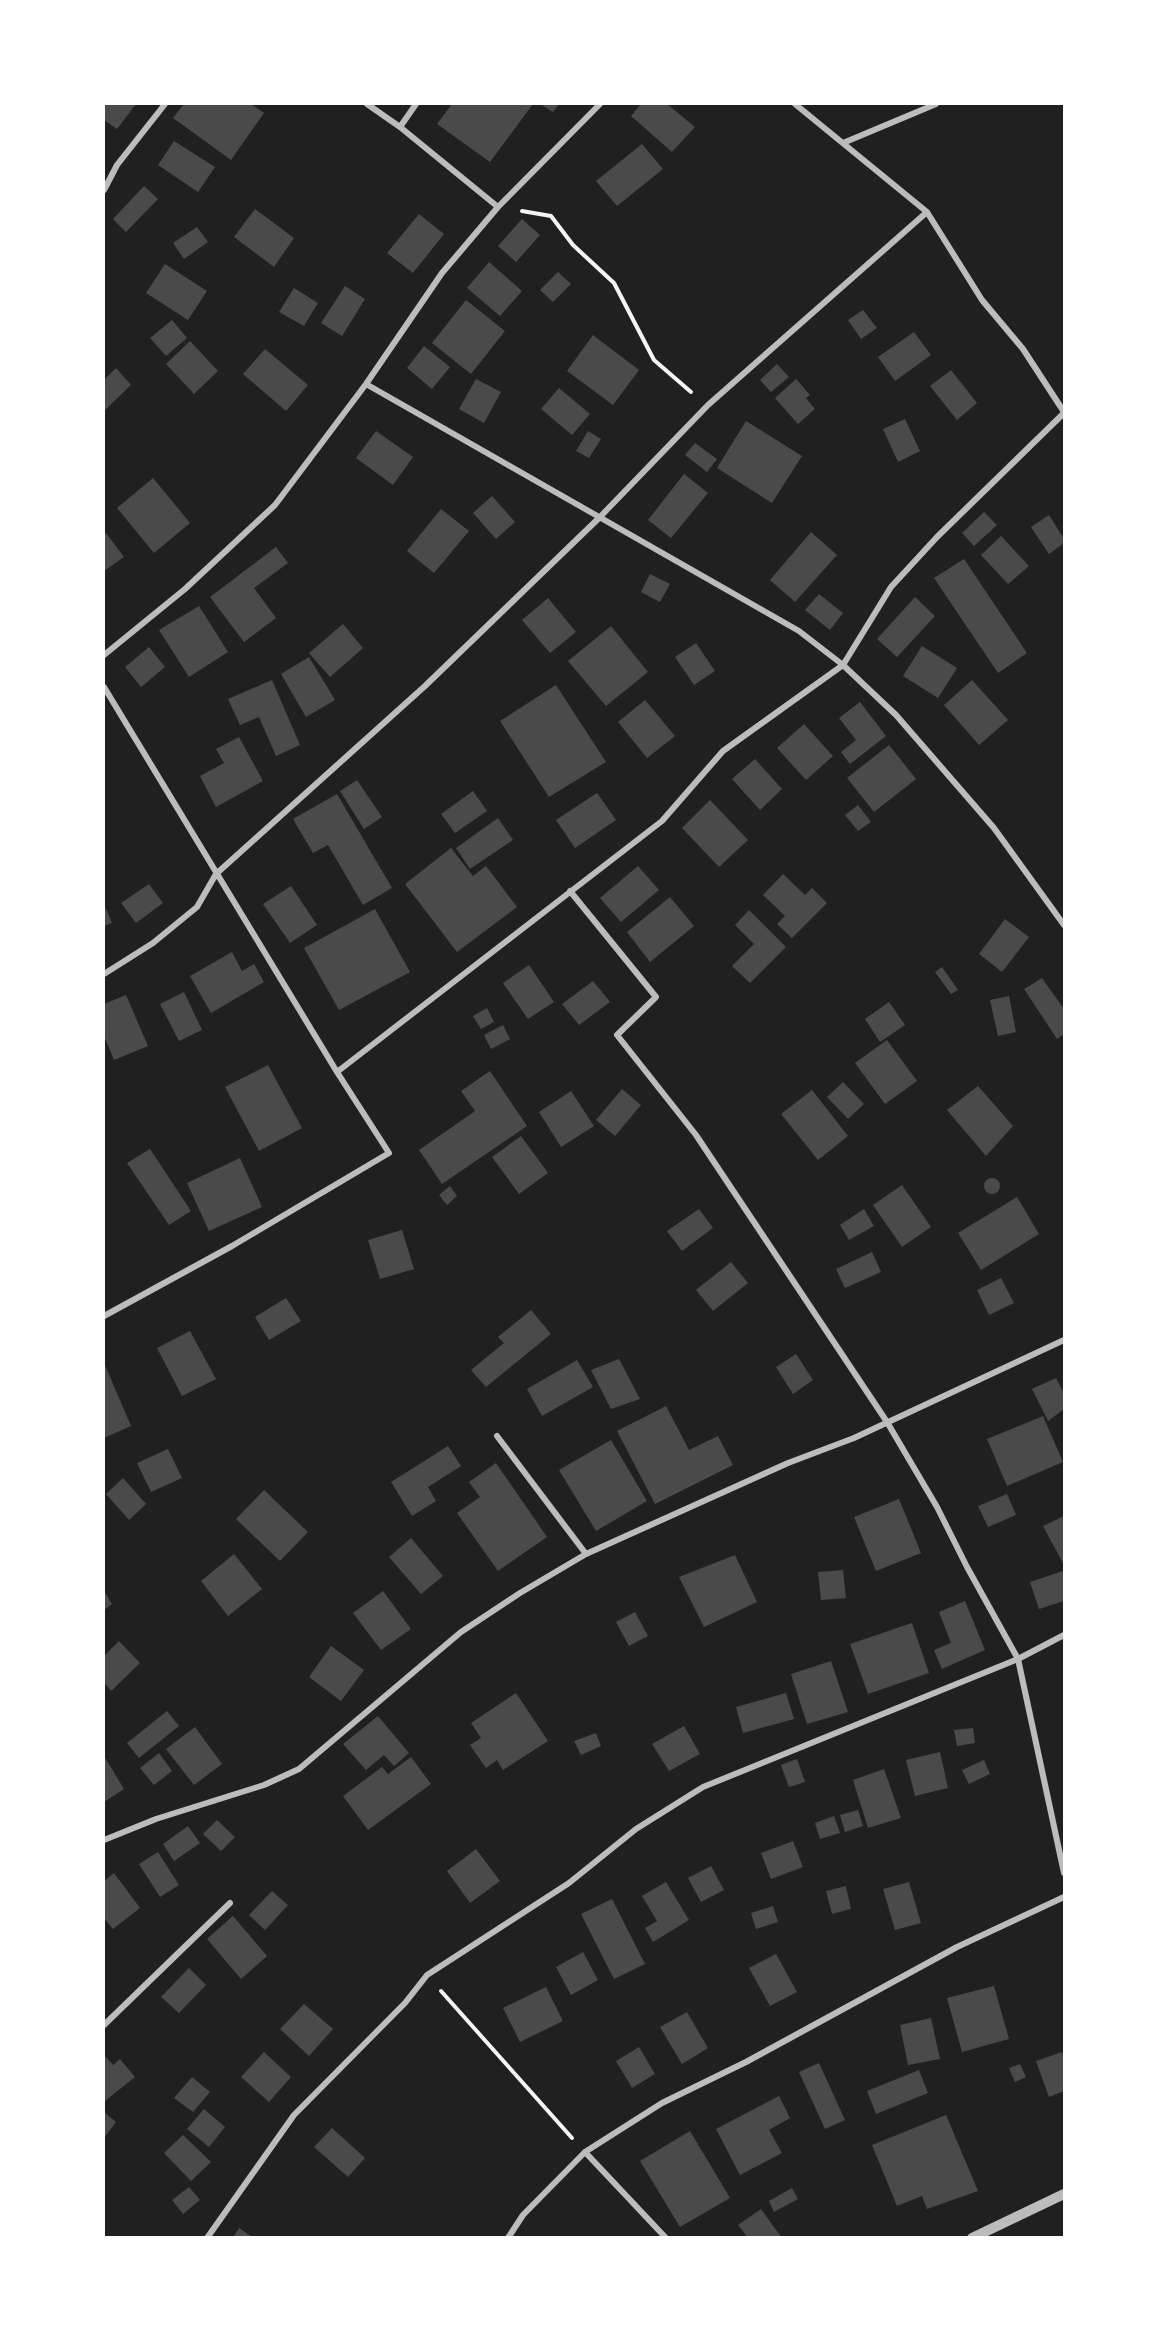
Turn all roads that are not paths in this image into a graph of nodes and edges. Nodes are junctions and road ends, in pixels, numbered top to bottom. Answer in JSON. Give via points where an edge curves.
{"nodes":[{"id":1,"x":165,"y":104,"type":"edge"},
{"id":2,"x":367,"y":104,"type":"edge"},
{"id":3,"x":416,"y":104,"type":"edge"},
{"id":4,"x":600,"y":104,"type":"edge"},
{"id":5,"x":795,"y":104,"type":"edge"},
{"id":6,"x":936,"y":104,"type":"edge"},
{"id":7,"x":400,"y":127,"type":"junction"},
{"id":8,"x":843,"y":143,"type":"junction"},
{"id":9,"x":104,"y":190,"type":"edge"},
{"id":10,"x":498,"y":207,"type":"junction"},
{"id":11,"x":927,"y":212,"type":"junction"},
{"id":12,"x":366,"y":384,"type":"junction"},
{"id":13,"x":1065,"y":412,"type":"edge"},
{"id":14,"x":599,"y":518,"type":"junction"},
{"id":15,"x":104,"y":655,"type":"edge"},
{"id":16,"x":843,"y":665,"type":"junction"},
{"id":17,"x":104,"y":687,"type":"edge"},
{"id":18,"x":216,"y":874,"type":"junction"},
{"id":19,"x":570,"y":891,"type":"junction"},
{"id":20,"x":1065,"y":925,"type":"edge"},
{"id":21,"x":104,"y":974,"type":"edge"},
{"id":22,"x":337,"y":1072,"type":"junction"},
{"id":23,"x":104,"y":1316,"type":"edge"},
{"id":24,"x":1065,"y":1340,"type":"edge"},
{"id":25,"x":887,"y":1422,"type":"junction"},
{"id":26,"x":497,"y":1436,"type":"dead end"},
{"id":27,"x":586,"y":1554,"type":"junction"},
{"id":28,"x":1065,"y":1635,"type":"edge"},
{"id":29,"x":1018,"y":1659,"type":"junction"},
{"id":30,"x":104,"y":1840,"type":"edge"},
{"id":31,"x":1065,"y":1873,"type":"edge"},
{"id":32,"x":1065,"y":1897,"type":"edge"},
{"id":33,"x":230,"y":1903,"type":"dead end"},
{"id":34,"x":104,"y":2025,"type":"edge"},
{"id":35,"x":585,"y":2151,"type":"junction"},
{"id":36,"x":1065,"y":2194,"type":"edge"},
{"id":37,"x":207,"y":2238,"type":"edge"},
{"id":38,"x":508,"y":2238,"type":"edge"},
{"id":39,"x":666,"y":2238,"type":"edge"},
{"id":40,"x":972,"y":2238,"type":"edge"}],
"edges":[{"from":1,"to":9,"type":"street","via":[[117,165]]},
{"from":2,"to":7,"type":"street"},
{"from":3,"to":7,"type":"street"},
{"from":4,"to":10,"type":"street"},
{"from":5,"to":8,"type":"street"},
{"from":6,"to":8,"type":"street"},
{"from":7,"to":10,"type":"street"},
{"from":8,"to":11,"type":"street"},
{"from":10,"to":12,"type":"street","via":[[442,273]]},
{"from":11,"to":13,"type":"street","via":[[982,300],[1023,349]]},
{"from":11,"to":14,"type":"street","via":[[708,405]]},
{"from":12,"to":14,"type":"street"},
{"from":12,"to":15,"type":"street","via":[[274,505],[185,589]]},
{"from":13,"to":16,"type":"street","via":[[891,587]]},
{"from":14,"to":16,"type":"street","via":[[799,631]]},
{"from":14,"to":18,"type":"street","via":[[425,686]]},
{"from":16,"to":19,"type":"street","via":[[723,751],[662,821]]},
{"from":16,"to":20,"type":"street","via":[[896,715],[994,828]]},
{"from":17,"to":18,"type":"street"},
{"from":18,"to":21,"type":"street","via":[[197,907],[153,943]]},
{"from":18,"to":22,"type":"street"},
{"from":19,"to":22,"type":"street"},
{"from":19,"to":25,"type":"street","via":[[656,997],[617,1035],[696,1135]]},
{"from":22,"to":23,"type":"street","via":[[389,1153]]},
{"from":24,"to":25,"type":"street"},
{"from":25,"to":27,"type":"street"},
{"from":25,"to":29,"type":"street"},
{"from":26,"to":27,"type":"street"},
{"from":27,"to":30,"type":"street","via":[[461,1632],[299,1769],[264,1785]]},
{"from":28,"to":29,"type":"street"},
{"from":29,"to":31,"type":"street"},
{"from":29,"to":37,"type":"street","via":[[703,1787],[636,1829],[569,1883],[427,1975],[405,2003],[294,2115]]},
{"from":32,"to":35,"type":"street","via":[[957,1947],[746,2062],[662,2103]]},
{"from":33,"to":34,"type":"street"},
{"from":35,"to":38,"type":"street","via":[[523,2215]]},
{"from":35,"to":39,"type":"street"},
{"from":36,"to":40,"type":"street"}]}
